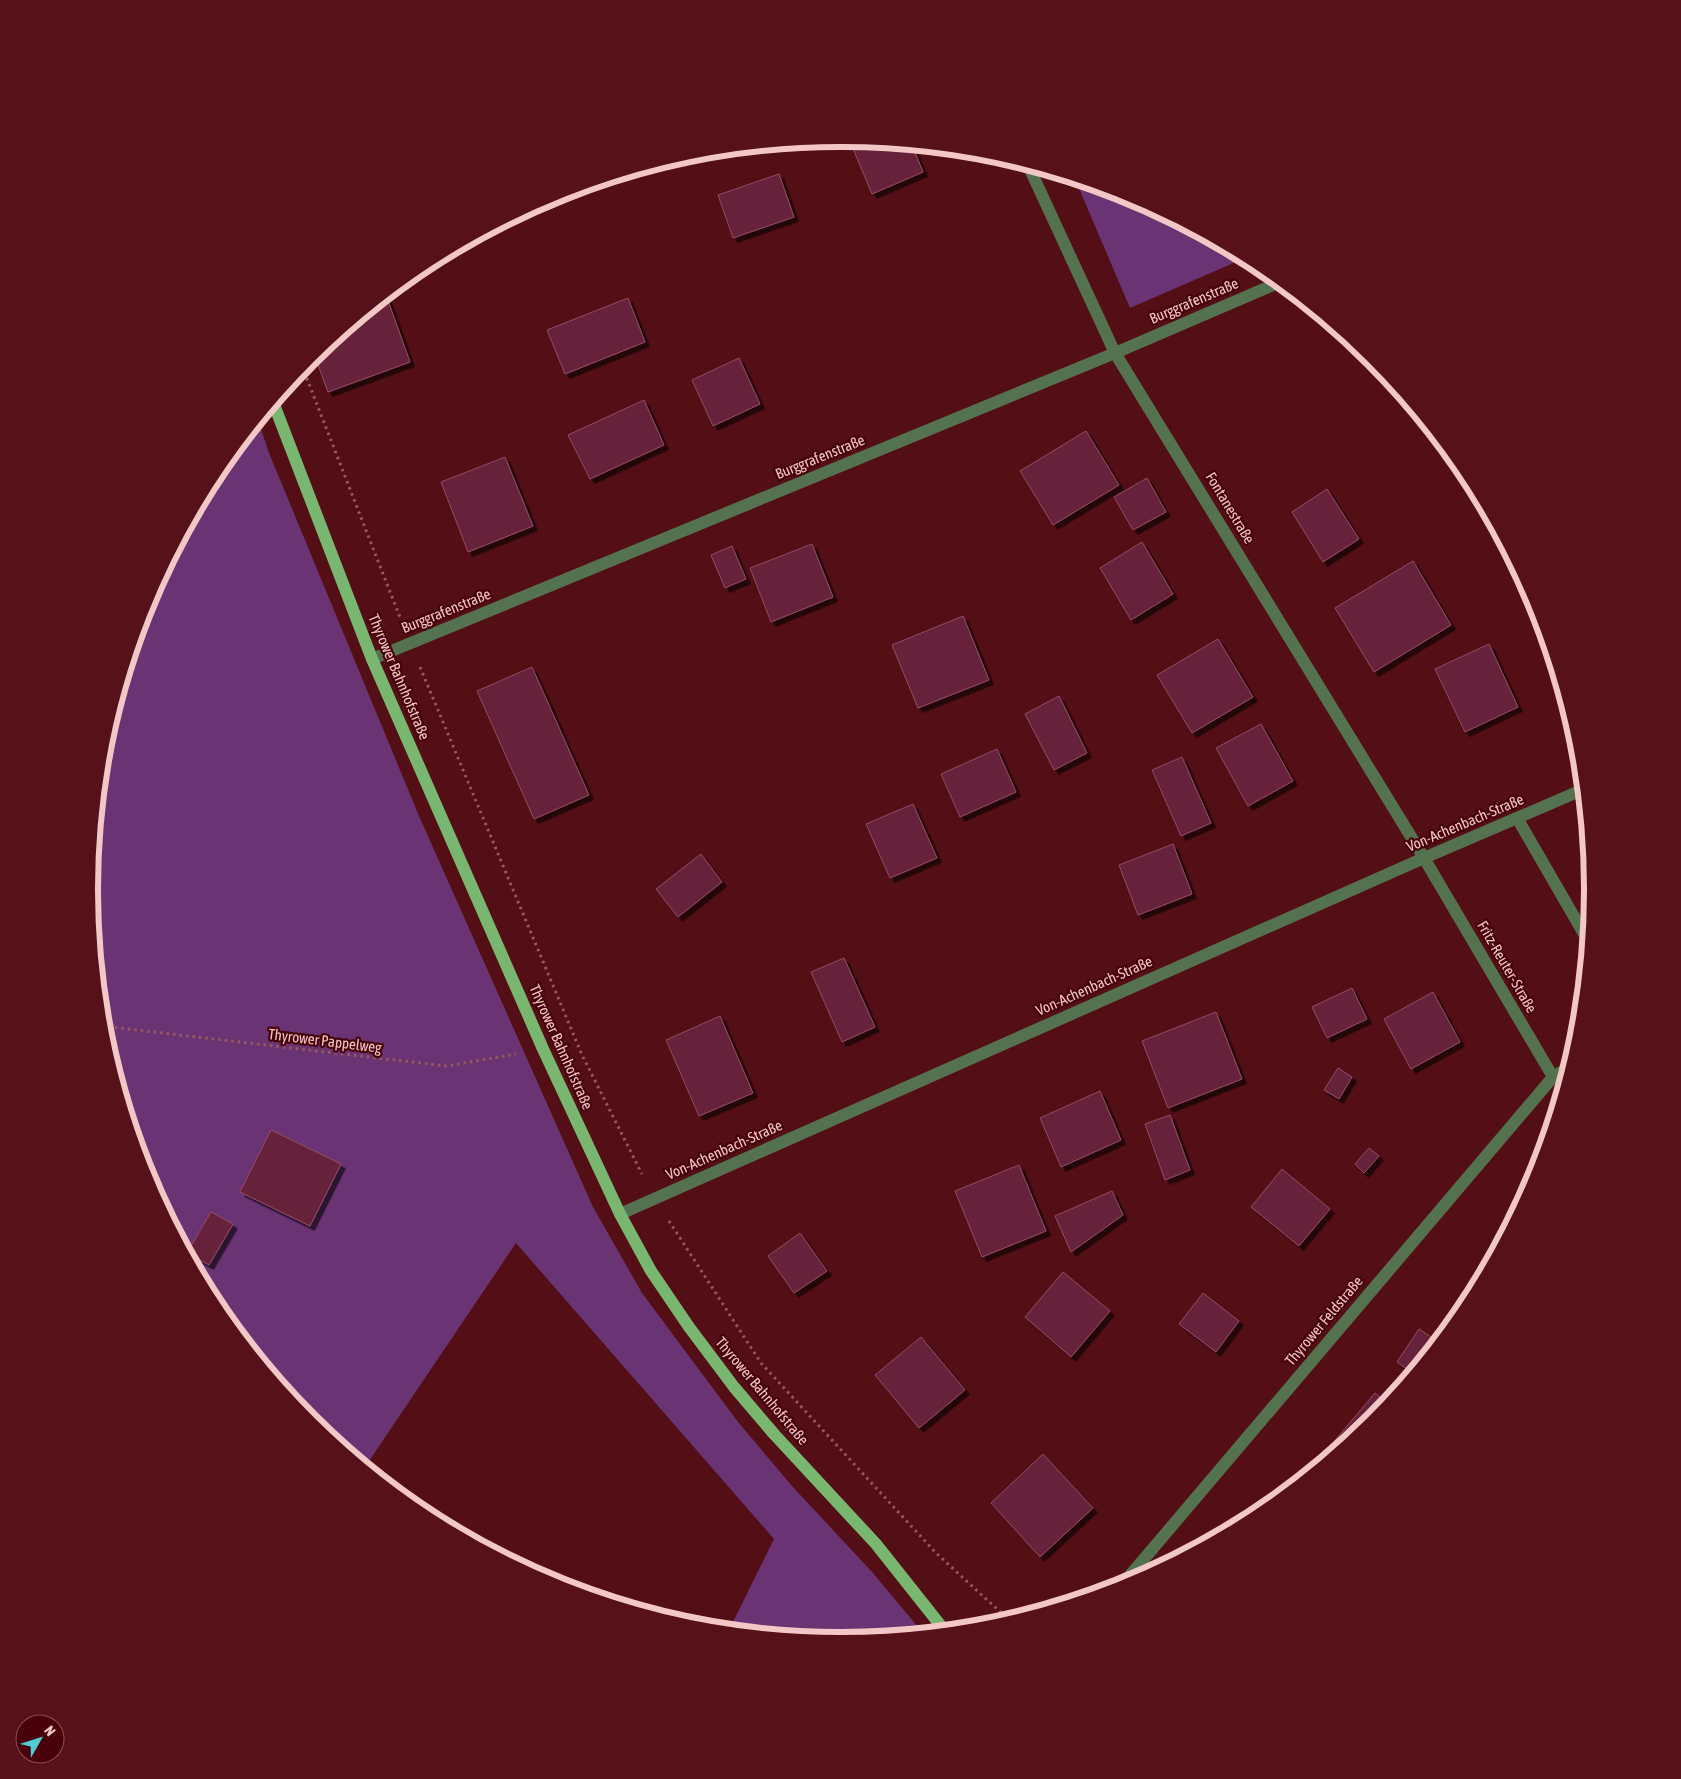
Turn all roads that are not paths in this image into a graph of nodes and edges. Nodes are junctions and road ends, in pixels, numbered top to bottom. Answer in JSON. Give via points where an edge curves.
{"nodes":[{"id":1,"x":1032,"y":172,"type":"edge"},
{"id":2,"x":1272,"y":285,"type":"edge"},
{"id":3,"x":1115,"y":353,"type":"junction"},
{"id":4,"x":275,"y":408,"type":"edge"},
{"id":5,"x":372,"y":659,"type":"junction"},
{"id":6,"x":1577,"y":792,"type":"edge"},
{"id":7,"x":1516,"y":818,"type":"junction"},
{"id":8,"x":1424,"y":858,"type":"junction"},
{"id":9,"x":1582,"y":931,"type":"edge"},
{"id":10,"x":1560,"y":1072,"type":"edge"},
{"id":11,"x":1552,"y":1077,"type":"junction"},
{"id":12,"x":620,"y":1214,"type":"junction"},
{"id":13,"x":1132,"y":1573,"type":"edge"},
{"id":14,"x":941,"y":1625,"type":"edge"}],
"edges":[{"from":1,"to":3,"type":"street","name":"Fontanestraße"},
{"from":2,"to":3,"type":"street","name":"Burggrafenstraße"},
{"from":3,"to":5,"type":"street","name":"Burggrafenstraße"},
{"from":3,"to":8,"type":"street","name":"Fontanestraße"},
{"from":4,"to":5,"type":"main road","name":"Thyrower Bahnhofstraße"},
{"from":5,"to":12,"type":"main road","name":"Thyrower Bahnhofstraße"},
{"from":6,"to":7,"type":"street","name":"Von-Achenbach-Straße"},
{"from":7,"to":8,"type":"street","name":"Von-Achenbach-Straße"},
{"from":7,"to":9,"type":"street"},
{"from":8,"to":11,"type":"street","name":"Fritz-Reuter-Straße"},
{"from":8,"to":12,"type":"street","name":"Von-Achenbach-Straße"},
{"from":10,"to":11,"type":"street"},
{"from":11,"to":13,"type":"street","name":"Thyrower Feldstraße"},
{"from":12,"to":14,"type":"main road","name":"Thyrower Bahnhofstraße","via":[[651,1271],[734,1387],[876,1544]]}]}
